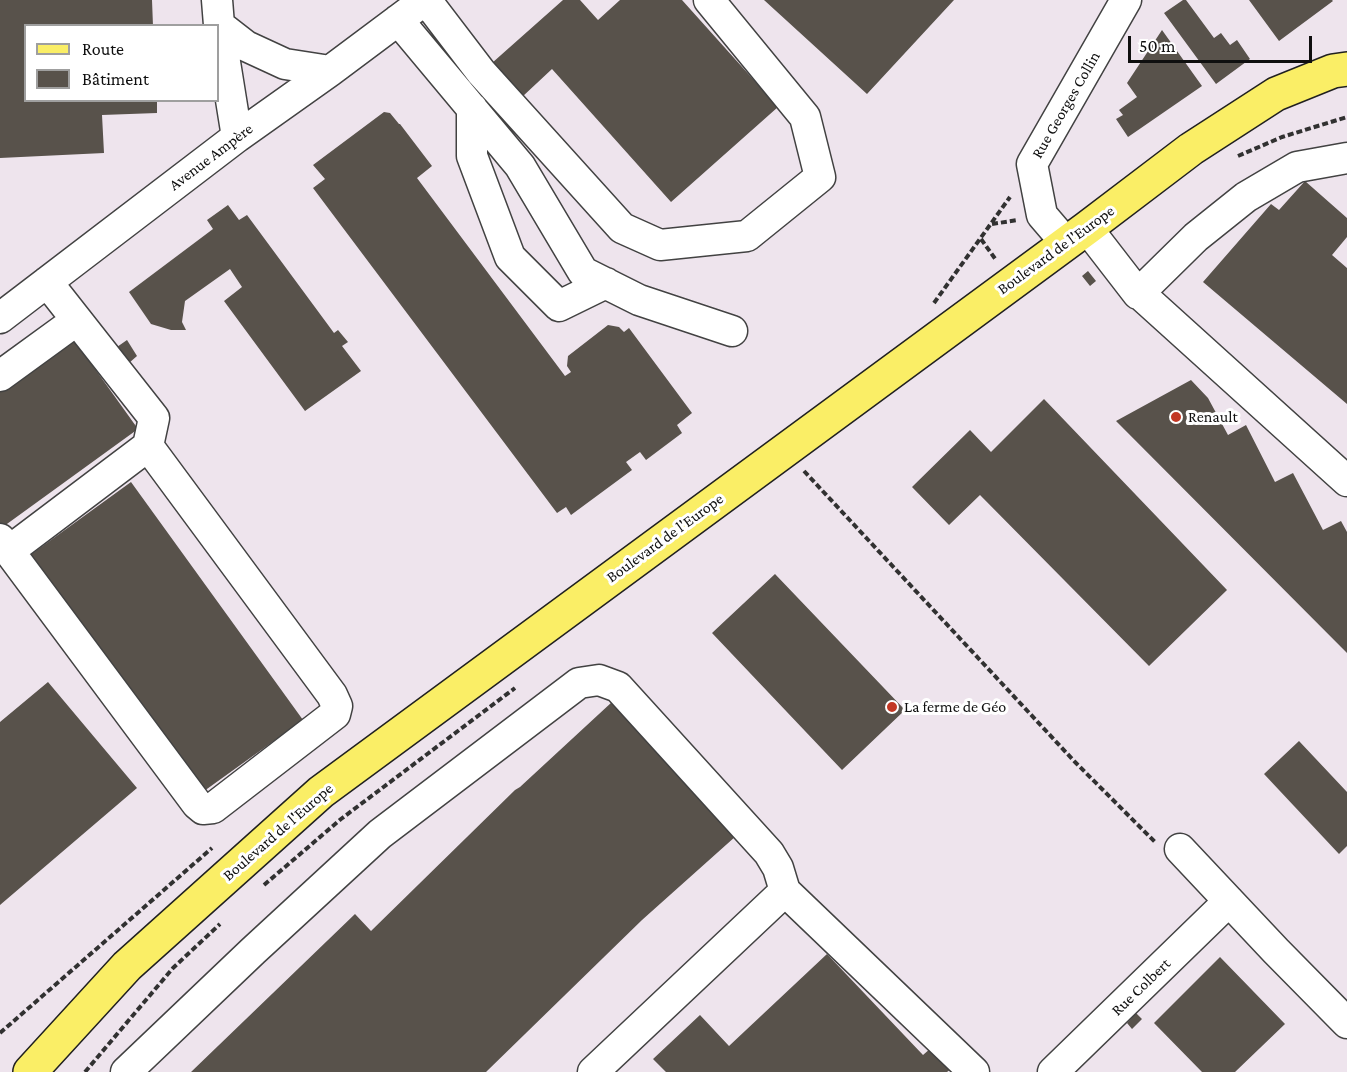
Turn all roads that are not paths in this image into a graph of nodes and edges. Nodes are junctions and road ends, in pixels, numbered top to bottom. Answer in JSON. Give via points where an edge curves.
{"nodes":[{"id":1,"x":425,"y":0,"type":"edge"},
{"id":2,"x":709,"y":0,"type":"edge"},
{"id":3,"x":1126,"y":0,"type":"edge"},
{"id":4,"x":218,"y":13,"type":"edge"},
{"id":5,"x":398,"y":20,"type":"junction"},
{"id":6,"x":1347,"y":69,"type":"edge"},
{"id":7,"x":330,"y":71,"type":"junction"},
{"id":8,"x":472,"y":108,"type":"junction"},
{"id":9,"x":237,"y":137,"type":"junction"},
{"id":10,"x":1347,"y":158,"type":"edge"},
{"id":11,"x":1076,"y":235,"type":"junction"},
{"id":12,"x":47,"y":282,"type":"junction"},
{"id":13,"x":606,"y":284,"type":"junction"},
{"id":14,"x":1139,"y":293,"type":"junction"},
{"id":15,"x":0,"y":318,"type":"edge"},
{"id":16,"x":77,"y":320,"type":"junction"},
{"id":17,"x":732,"y":331,"type":"dead end"},
{"id":18,"x":0,"y":376,"type":"edge"},
{"id":19,"x":148,"y":446,"type":"junction"},
{"id":20,"x":1347,"y":481,"type":"edge"},
{"id":21,"x":5,"y":545,"type":"edge"},
{"id":22,"x":1180,"y":849,"type":"road end"},
{"id":23,"x":785,"y":891,"type":"junction"},
{"id":24,"x":1229,"y":901,"type":"junction"},
{"id":25,"x":1347,"y":1023,"type":"edge"},
{"id":26,"x":30,"y":1072,"type":"edge"},
{"id":27,"x":126,"y":1072,"type":"edge"},
{"id":28,"x":594,"y":1072,"type":"edge"},
{"id":29,"x":974,"y":1072,"type":"edge"},
{"id":30,"x":1053,"y":1072,"type":"edge"}],
"edges":[{"from":1,"to":2,"type":"street","via":[[481,72],[622,228],[660,245],[747,236],[820,177],[805,117]]},
{"from":1,"to":5,"type":"street","name":"Avenue Ampère"},
{"from":3,"to":11,"type":"street","name":"Rue Georges Collin","via":[[1032,164],[1042,215]]},
{"from":4,"to":7,"type":"street","via":[[246,46],[285,64]]},
{"from":4,"to":9,"type":"street"},
{"from":5,"to":7,"type":"street","name":"Avenue Ampère"},
{"from":5,"to":8,"type":"street"},
{"from":6,"to":11,"type":"main road","name":"Boulevard de l'Europe","via":[[1276,94],[1191,149]]},
{"from":7,"to":9,"type":"street","name":"Avenue Ampère"},
{"from":8,"to":13,"type":"street","via":[[520,166],[583,272]]},
{"from":8,"to":13,"type":"street","via":[[472,156],[510,257],[559,306]]},
{"from":9,"to":12,"type":"street","name":"Avenue Ampère"},
{"from":10,"to":14,"type":"street","via":[[1297,167],[1246,197],[1196,237]]},
{"from":11,"to":14,"type":"street","name":"Rue Georges Collin"},
{"from":11,"to":26,"type":"main road","name":"Boulevard de l'Europe","via":[[321,792],[127,966]]},
{"from":12,"to":15,"type":"street","name":"Avenue Ampère"},
{"from":12,"to":16,"type":"street"},
{"from":13,"to":17,"type":"street","via":[[639,300]]},
{"from":14,"to":20,"type":"street","name":"Rue Georges Collin"},
{"from":16,"to":18,"type":"street"},
{"from":16,"to":19,"type":"street","via":[[154,418]]},
{"from":19,"to":21,"type":"street"},
{"from":19,"to":21,"type":"street","via":[[337,706],[336,714],[213,808],[204,810],[197,804]]},
{"from":22,"to":24,"type":"street"},
{"from":23,"to":27,"type":"street","via":[[769,853],[618,687],[599,680],[579,683],[380,834]]},
{"from":23,"to":28,"type":"street"},
{"from":23,"to":29,"type":"street"},
{"from":24,"to":25,"type":"street"},
{"from":24,"to":30,"type":"street","name":"Rue Colbert"}]}
